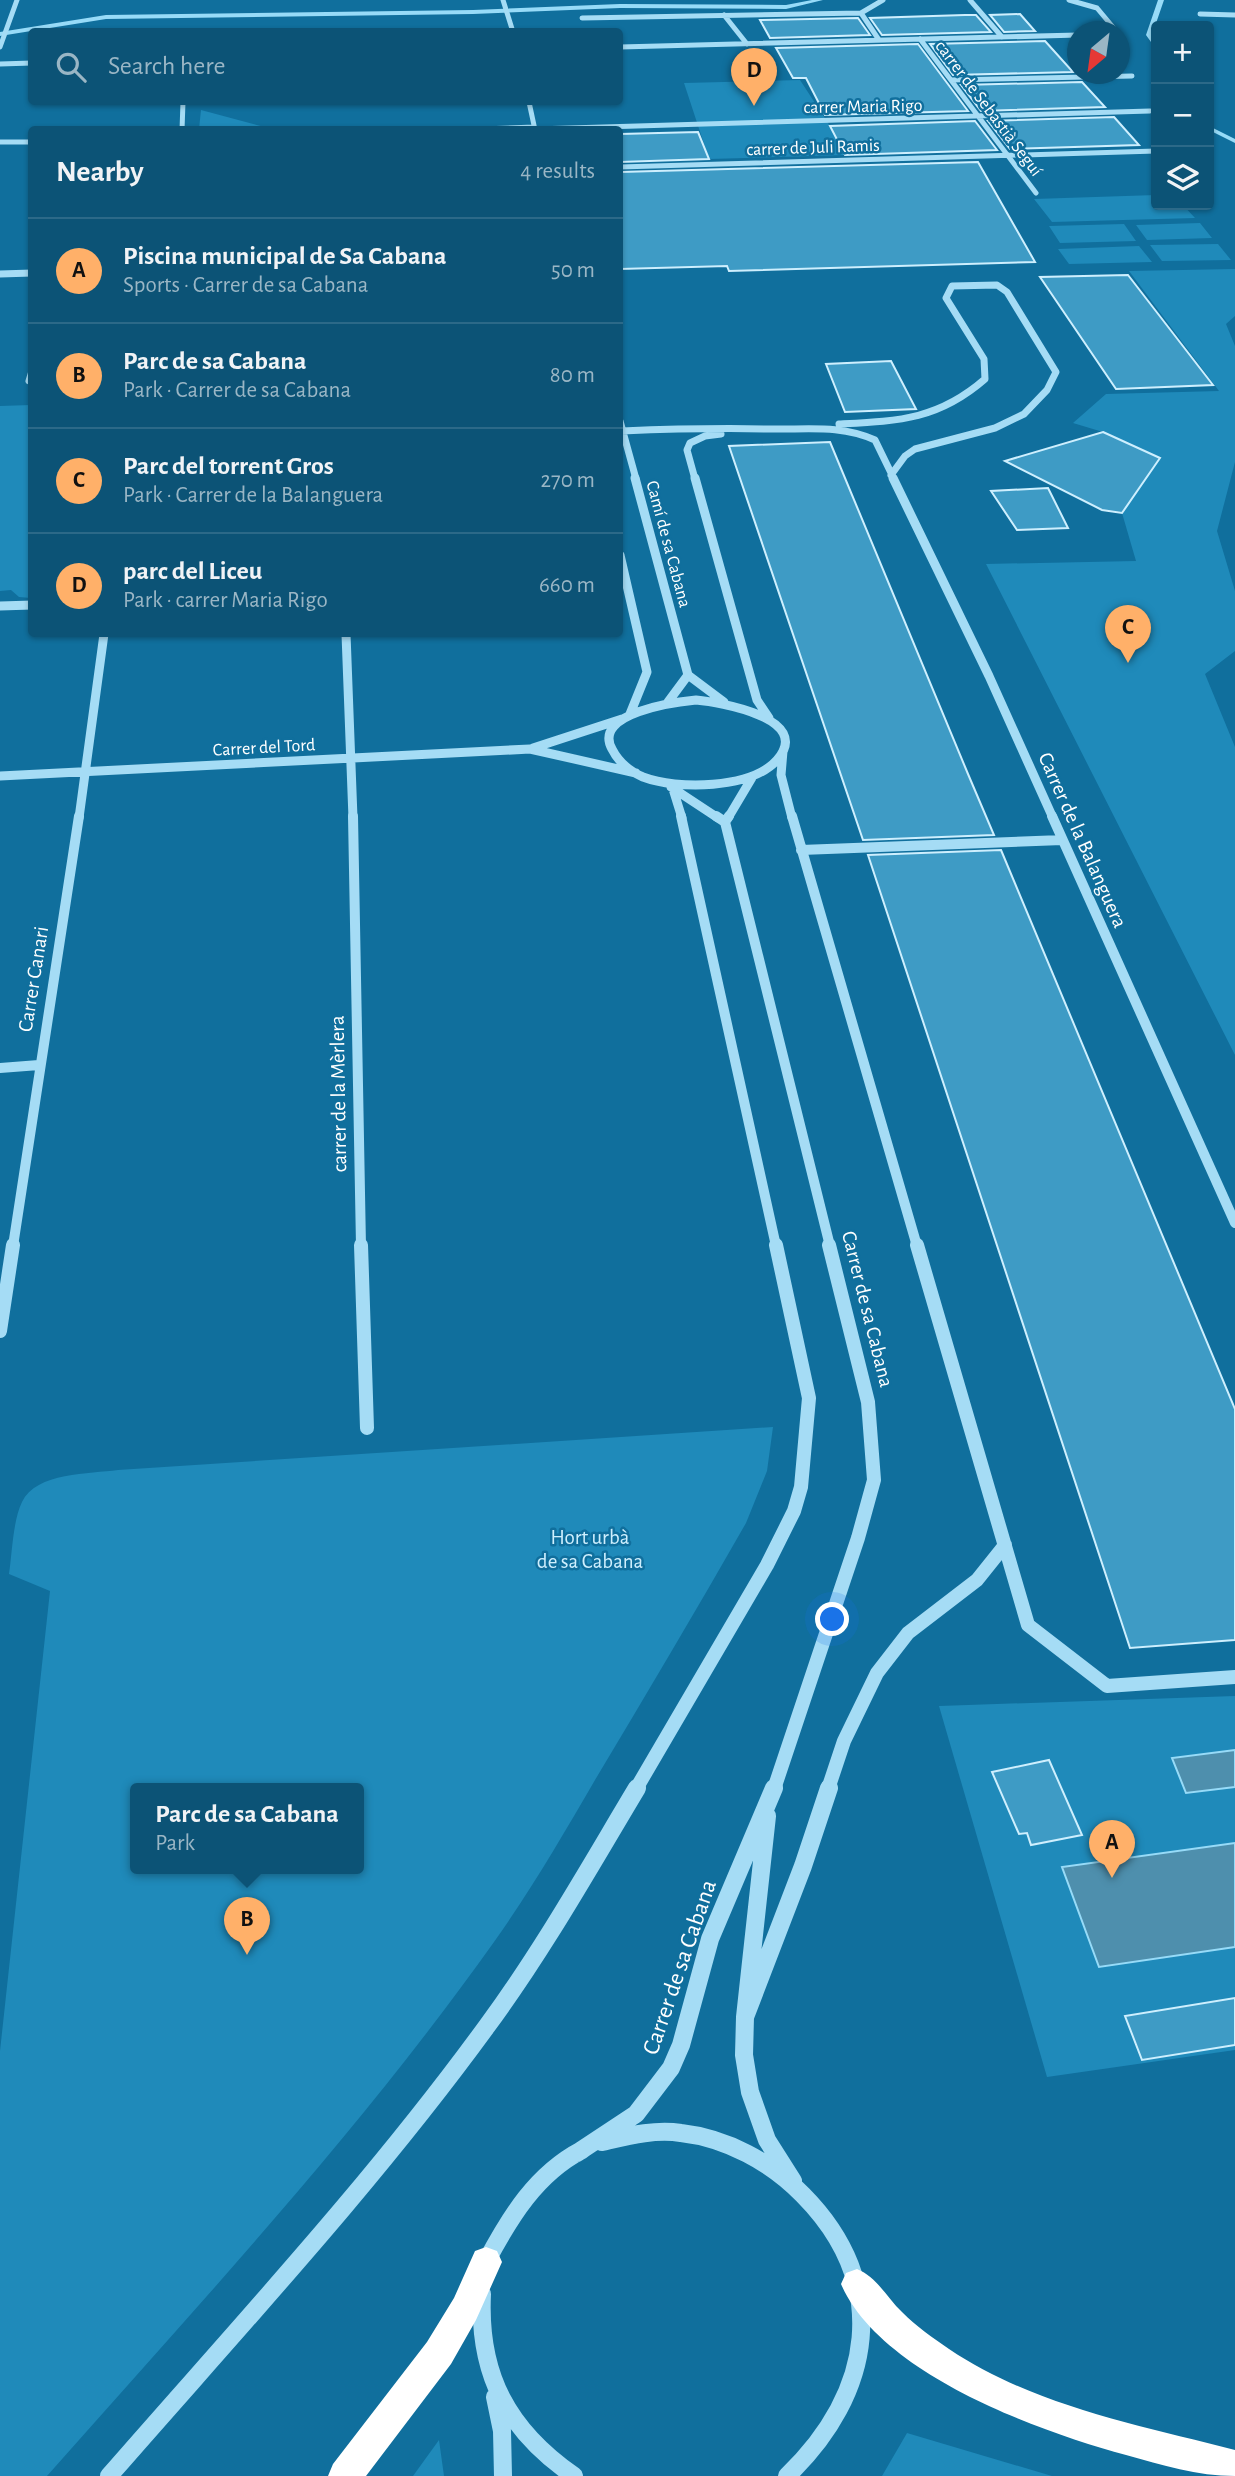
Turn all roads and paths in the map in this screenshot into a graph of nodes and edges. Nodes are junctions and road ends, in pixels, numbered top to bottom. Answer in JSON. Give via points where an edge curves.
{"nodes":[{"id":1,"x":17,"y":0,"type":"edge"},
{"id":2,"x":503,"y":0,"type":"edge"},
{"id":3,"x":883,"y":0,"type":"edge"},
{"id":4,"x":971,"y":0,"type":"edge"},
{"id":5,"x":1069,"y":0,"type":"edge"},
{"id":6,"x":861,"y":13,"type":"junction"},
{"id":7,"x":1200,"y":14,"type":"dead end"},
{"id":8,"x":724,"y":15,"type":"junction"},
{"id":9,"x":1235,"y":15,"type":"edge"},
{"id":10,"x":582,"y":18,"type":"dead end"},
{"id":11,"x":1108,"y":21,"type":"edge"},
{"id":12,"x":512,"y":28,"type":"edge"},
{"id":13,"x":1067,"y":35,"type":"edge"},
{"id":14,"x":1002,"y":37,"type":"junction"},
{"id":15,"x":920,"y":39,"type":"junction"},
{"id":16,"x":879,"y":40,"type":"junction"},
{"id":17,"x":1,"y":44,"type":"edge"},
{"id":18,"x":747,"y":44,"type":"junction"},
{"id":19,"x":623,"y":47,"type":"edge"},
{"id":20,"x":28,"y":63,"type":"edge"},
{"id":21,"x":0,"y":64,"type":"edge"},
{"id":22,"x":1132,"y":76,"type":"dead end"},
{"id":23,"x":951,"y":80,"type":"junction"},
{"id":24,"x":183,"y":105,"type":"edge"},
{"id":25,"x":530,"y":105,"type":"edge"},
{"id":26,"x":1150,"y":111,"type":"dead end"},
{"id":27,"x":979,"y":117,"type":"junction"},
{"id":28,"x":182,"y":126,"type":"edge"},
{"id":29,"x":535,"y":126,"type":"edge"},
{"id":30,"x":616,"y":126,"type":"edge"},
{"id":31,"x":0,"y":142,"type":"edge"},
{"id":32,"x":28,"y":142,"type":"edge"},
{"id":33,"x":1151,"y":151,"type":"edge"},
{"id":34,"x":1007,"y":155,"type":"junction"},
{"id":35,"x":623,"y":167,"type":"edge"},
{"id":36,"x":1036,"y":193,"type":"dead end"},
{"id":37,"x":28,"y":273,"type":"edge"},
{"id":38,"x":0,"y":274,"type":"edge"},
{"id":39,"x":814,"y":427,"type":"junction"},
{"id":40,"x":769,"y":429,"type":"junction"},
{"id":41,"x":623,"y":431,"type":"edge"},
{"id":42,"x":623,"y":435,"type":"edge"},
{"id":43,"x":891,"y":475,"type":"junction"},
{"id":44,"x":623,"y":568,"type":"edge"},
{"id":45,"x":28,"y":605,"type":"edge"},
{"id":46,"x":0,"y":606,"type":"edge"},
{"id":47,"x":104,"y":637,"type":"edge"},
{"id":48,"x":346,"y":637,"type":"edge"},
{"id":49,"x":688,"y":675,"type":"junction"},
{"id":50,"x":668,"y":702,"type":"junction"},
{"id":51,"x":725,"y":703,"type":"junction"},
{"id":52,"x":626,"y":716,"type":"junction"},
{"id":53,"x":771,"y":721,"type":"junction"},
{"id":54,"x":530,"y":749,"type":"junction"},
{"id":55,"x":783,"y":751,"type":"junction"},
{"id":56,"x":351,"y":759,"type":"junction"},
{"id":57,"x":86,"y":772,"type":"junction"},
{"id":58,"x":636,"y":772,"type":"junction"},
{"id":59,"x":0,"y":776,"type":"edge"},
{"id":60,"x":753,"y":776,"type":"junction"},
{"id":61,"x":667,"y":785,"type":"junction"},
{"id":62,"x":725,"y":822,"type":"junction"},
{"id":63,"x":1062,"y":840,"type":"junction"},
{"id":64,"x":801,"y":850,"type":"junction"},
{"id":65,"x":39,"y":1065,"type":"junction"},
{"id":66,"x":0,"y":1068,"type":"edge"},
{"id":67,"x":1235,"y":1223,"type":"edge"},
{"id":68,"x":0,"y":1331,"type":"edge"},
{"id":69,"x":367,"y":1428,"type":"dead end"},
{"id":70,"x":1005,"y":1545,"type":"junction"},
{"id":71,"x":1235,"y":1677,"type":"edge"},
{"id":72,"x":769,"y":1803,"type":"junction"},
{"id":73,"x":745,"y":2017,"type":"junction"},
{"id":74,"x":577,"y":2152,"type":"junction"},
{"id":75,"x":799,"y":2190,"type":"junction"},
{"id":76,"x":486,"y":2262,"type":"junction"},
{"id":77,"x":858,"y":2284,"type":"junction"},
{"id":78,"x":493,"y":2387,"type":"junction"},
{"id":79,"x":1235,"y":2467,"type":"edge"},
{"id":80,"x":109,"y":2476,"type":"edge"},
{"id":81,"x":345,"y":2476,"type":"edge"},
{"id":82,"x":503,"y":2476,"type":"edge"},
{"id":83,"x":574,"y":2476,"type":"edge"},
{"id":84,"x":787,"y":2476,"type":"edge"}],
"edges":[{"from":1,"to":17,"type":"street"},
{"from":2,"to":12,"type":"street"},
{"from":3,"to":6,"type":"street"},
{"from":4,"to":14,"type":"street"},
{"from":5,"to":11,"type":"street","via":[[1097,8]]},
{"from":6,"to":8,"type":"street"},
{"from":6,"to":16,"type":"street"},
{"from":7,"to":9,"type":"street"},
{"from":8,"to":10,"type":"street"},
{"from":8,"to":18,"type":"street"},
{"from":13,"to":14,"type":"street"},
{"from":14,"to":15,"type":"street"},
{"from":15,"to":16,"type":"street"},
{"from":15,"to":23,"type":"street","name":"carrer de Sebastià Seguí"},
{"from":16,"to":18,"type":"street"},
{"from":18,"to":19,"type":"street"},
{"from":20,"to":21,"type":"street"},
{"from":22,"to":23,"type":"street"},
{"from":23,"to":27,"type":"street","name":"carrer de Sebastià Seguí"},
{"from":24,"to":28,"type":"street"},
{"from":25,"to":29,"type":"street"},
{"from":26,"to":27,"type":"street","name":"carrer Maria Rigo"},
{"from":27,"to":30,"type":"street","name":"carrer Maria Rigo"},
{"from":27,"to":34,"type":"street","name":"carrer de Sebastià Seguí"},
{"from":31,"to":32,"type":"street"},
{"from":33,"to":34,"type":"street","name":"carrer de Juli Ramis"},
{"from":34,"to":35,"type":"street","name":"carrer de Juli Ramis"},
{"from":34,"to":36,"type":"street","name":"carrer de Sebastià Seguí"},
{"from":37,"to":38,"type":"street"},
{"from":39,"to":40,"type":"street"},
{"from":39,"to":43,"type":"street","name":"Carrer de la Balanguera","via":[[861,432],[875,440]]},
{"from":39,"to":43,"type":"street","via":[[903,419],[938,412],[966,398],[985,379],[984,359],[946,298],[952,286],[997,285],[1007,292],[1056,372],[1047,394],[1030,411],[1000,427],[906,454]]},
{"from":40,"to":41,"type":"street"},
{"from":40,"to":53,"type":"street","via":[[705,436],[690,443],[687,450],[757,700]]},
{"from":42,"to":49,"type":"street","name":"Camí de sa Cabana"},
{"from":43,"to":63,"type":"street","name":"Carrer de la Balanguera"},
{"from":44,"to":52,"type":"street","via":[[647,672]]},
{"from":45,"to":46,"type":"street"},
{"from":47,"to":57,"type":"street","name":"Carrer Canari"},
{"from":48,"to":56,"type":"street"},
{"from":49,"to":50,"type":"street"},
{"from":49,"to":51,"type":"street"},
{"from":50,"to":51,"type":"street","name":"Carrer del Tord"},
{"from":50,"to":52,"type":"street","name":"Carrer del Tord"},
{"from":51,"to":53,"type":"street"},
{"from":52,"to":54,"type":"street","name":"Carrer del Tord"},
{"from":52,"to":58,"type":"street","via":[[611,732],[609,746],[618,760]]},
{"from":53,"to":55,"type":"street","via":[[782,736]]},
{"from":54,"to":56,"type":"street","name":"Carrer del Tord"},
{"from":54,"to":58,"type":"street","name":"Carrer del Tord"},
{"from":55,"to":60,"type":"street","via":[[772,765]]},
{"from":55,"to":64,"type":"street","via":[[781,775]]},
{"from":56,"to":57,"type":"street","name":"Carrer del Tord"},
{"from":56,"to":69,"type":"street","name":"carrer de la Mèrlera"},
{"from":57,"to":59,"type":"street","name":"Carrer del Tord"},
{"from":57,"to":65,"type":"street","name":"Carrer Canari"},
{"from":58,"to":61,"type":"street"},
{"from":60,"to":61,"type":"street","via":[[714,784]]},
{"from":60,"to":62,"type":"street"},
{"from":61,"to":62,"type":"street"},
{"from":61,"to":80,"type":"street","via":[[687,835],[809,1398],[801,1487],[794,1511],[566,1908],[488,2025],[374,2172]]},
{"from":62,"to":72,"type":"street","name":"Carrer de sa Cabana","via":[[865,1389],[874,1451],[874,1480],[858,1538]]},
{"from":63,"to":64,"type":"street"},
{"from":63,"to":67,"type":"street","name":"Carrer de la Balanguera"},
{"from":64,"to":70,"type":"street"},
{"from":65,"to":66,"type":"street"},
{"from":65,"to":68,"type":"street","name":"Carrer Canari"},
{"from":70,"to":71,"type":"street","via":[[1028,1625],[1107,1686]]},
{"from":70,"to":73,"type":"street","via":[[977,1580],[908,1633],[877,1673],[844,1741],[803,1866]]},
{"from":72,"to":73,"type":"street","name":"Carrer de sa Cabana"},
{"from":72,"to":74,"type":"street","name":"Carrer de sa Cabana","via":[[710,1939],[681,2045],[670,2068],[635,2114]]},
{"from":73,"to":75,"type":"street","name":"Carrer de sa Cabana","via":[[744,2055],[750,2092],[767,2140]]},
{"from":74,"to":75,"type":"street","via":[[621,2135],[664,2132],[702,2136],[741,2148]]},
{"from":74,"to":76,"type":"street","via":[[526,2198]]},
{"from":75,"to":77,"type":"street","via":[[835,2232]]},
{"from":76,"to":78,"type":"street","via":[[480,2308],[482,2350]]},
{"from":76,"to":81,"type":"highway","via":[[439,2353]]},
{"from":77,"to":79,"type":"highway","via":[[897,2331],[944,2367],[1007,2401]]},
{"from":77,"to":84,"type":"street","via":[[861,2356],[832,2424],[806,2460]]},
{"from":78,"to":82,"type":"street","via":[[502,2431]]},
{"from":78,"to":83,"type":"street","via":[[534,2446]]}]}
